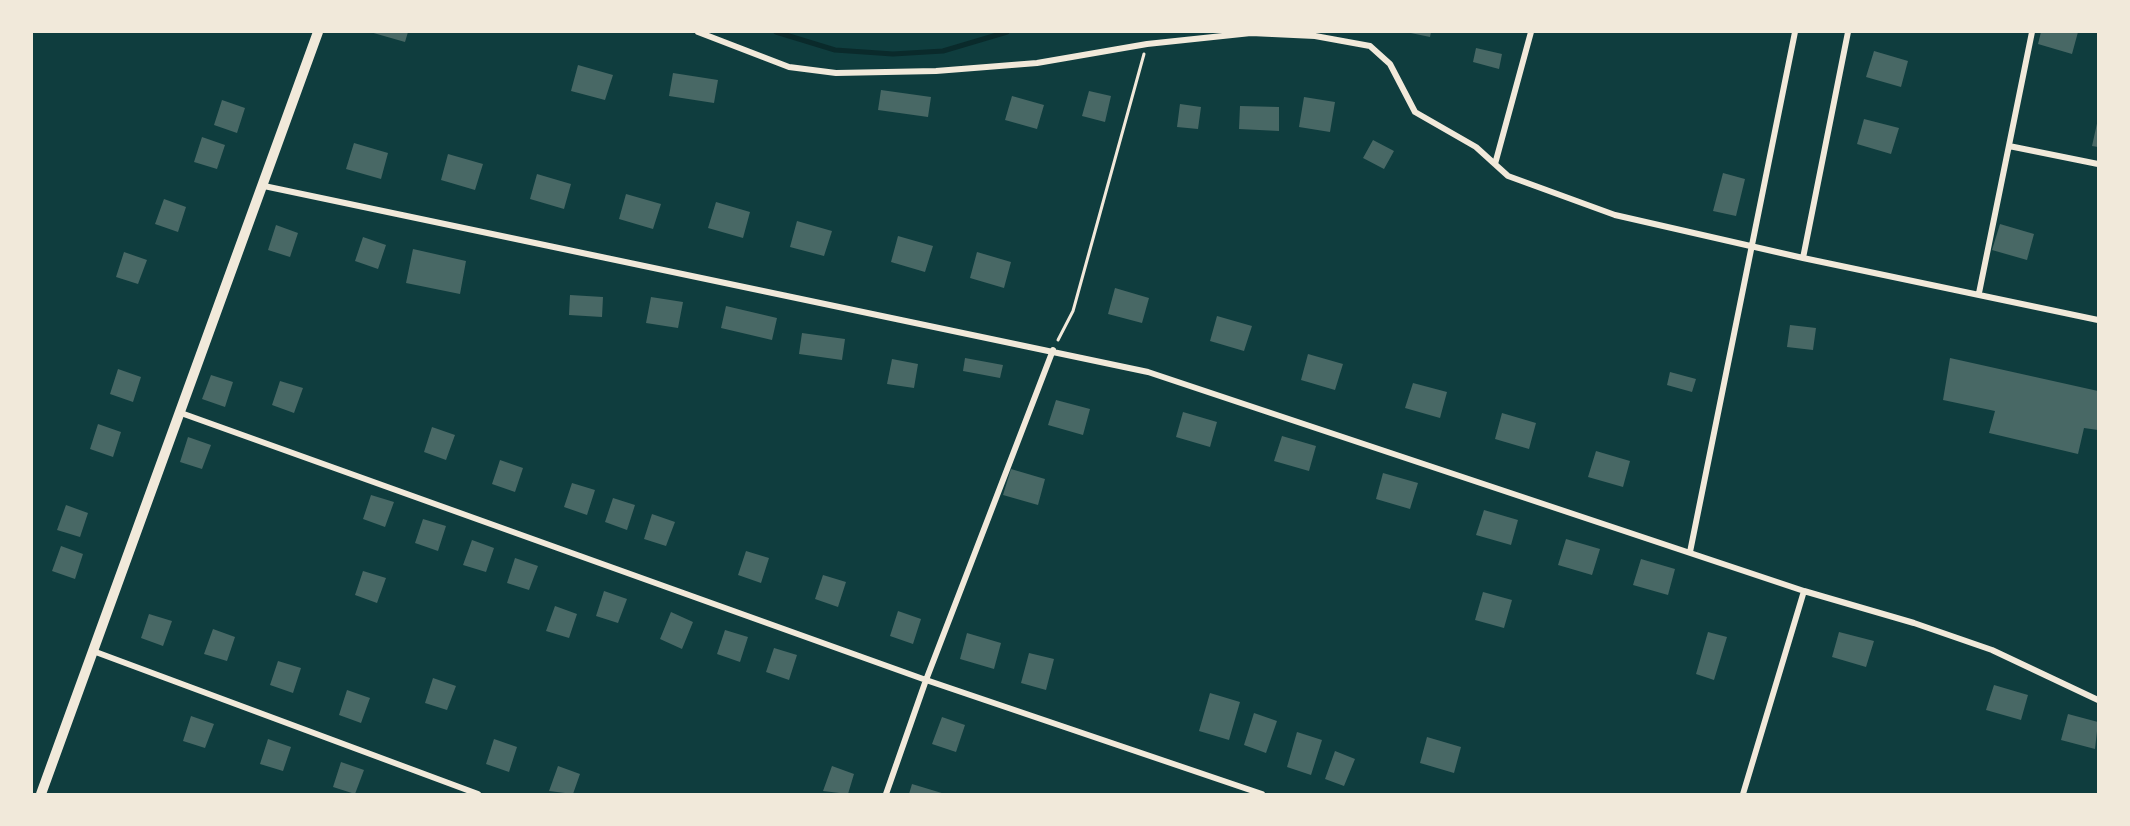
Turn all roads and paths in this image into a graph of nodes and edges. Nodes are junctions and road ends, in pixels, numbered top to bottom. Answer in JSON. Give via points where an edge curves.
{"nodes":[{"id":1,"x":318,"y":32,"type":"edge"},
{"id":2,"x":698,"y":32,"type":"edge"},
{"id":3,"x":1531,"y":32,"type":"edge"},
{"id":4,"x":1795,"y":32,"type":"edge"},
{"id":5,"x":1848,"y":32,"type":"edge"},
{"id":6,"x":2032,"y":32,"type":"edge"},
{"id":7,"x":1147,"y":44,"type":"junction"},
{"id":8,"x":2009,"y":146,"type":"junction"},
{"id":9,"x":1495,"y":164,"type":"junction"},
{"id":10,"x":2098,"y":164,"type":"edge"},
{"id":11,"x":264,"y":186,"type":"junction"},
{"id":12,"x":1754,"y":247,"type":"junction"},
{"id":13,"x":1803,"y":258,"type":"junction"},
{"id":14,"x":1979,"y":293,"type":"junction"},
{"id":15,"x":2098,"y":320,"type":"edge"},
{"id":16,"x":1053,"y":350,"type":"junction"},
{"id":17,"x":181,"y":413,"type":"junction"},
{"id":18,"x":1690,"y":552,"type":"junction"},
{"id":19,"x":1803,"y":591,"type":"junction"},
{"id":20,"x":93,"y":651,"type":"junction"},
{"id":21,"x":926,"y":680,"type":"junction"},
{"id":22,"x":2098,"y":699,"type":"edge"},
{"id":23,"x":41,"y":795,"type":"edge"},
{"id":24,"x":478,"y":795,"type":"edge"},
{"id":25,"x":886,"y":795,"type":"edge"},
{"id":26,"x":1262,"y":795,"type":"edge"},
{"id":27,"x":1743,"y":795,"type":"edge"}],
"edges":[{"from":1,"to":11,"type":"street"},
{"from":2,"to":7,"type":"street","via":[[789,67],[836,73],[1037,63]]},
{"from":3,"to":9,"type":"street"},
{"from":4,"to":12,"type":"street"},
{"from":5,"to":13,"type":"street"},
{"from":6,"to":8,"type":"street"},
{"from":7,"to":9,"type":"street","via":[[1251,33],[1315,36],[1370,46],[1390,64],[1415,112],[1476,147]]},
{"from":7,"to":16,"type":"path","via":[[1073,311]]},
{"from":8,"to":10,"type":"street"},
{"from":8,"to":14,"type":"street"},
{"from":9,"to":12,"type":"street","via":[[1508,176],[1615,215]]},
{"from":11,"to":16,"type":"street"},
{"from":11,"to":17,"type":"street"},
{"from":12,"to":13,"type":"street"},
{"from":12,"to":18,"type":"street"},
{"from":13,"to":14,"type":"street"},
{"from":14,"to":15,"type":"street"},
{"from":16,"to":18,"type":"street","via":[[1148,372]]},
{"from":16,"to":21,"type":"street"},
{"from":17,"to":20,"type":"street"},
{"from":17,"to":21,"type":"street"},
{"from":18,"to":19,"type":"street"},
{"from":19,"to":22,"type":"street","via":[[1992,650]]},
{"from":19,"to":27,"type":"street"},
{"from":20,"to":23,"type":"street"},
{"from":20,"to":24,"type":"street"},
{"from":21,"to":25,"type":"street"},
{"from":21,"to":26,"type":"street"}]}
